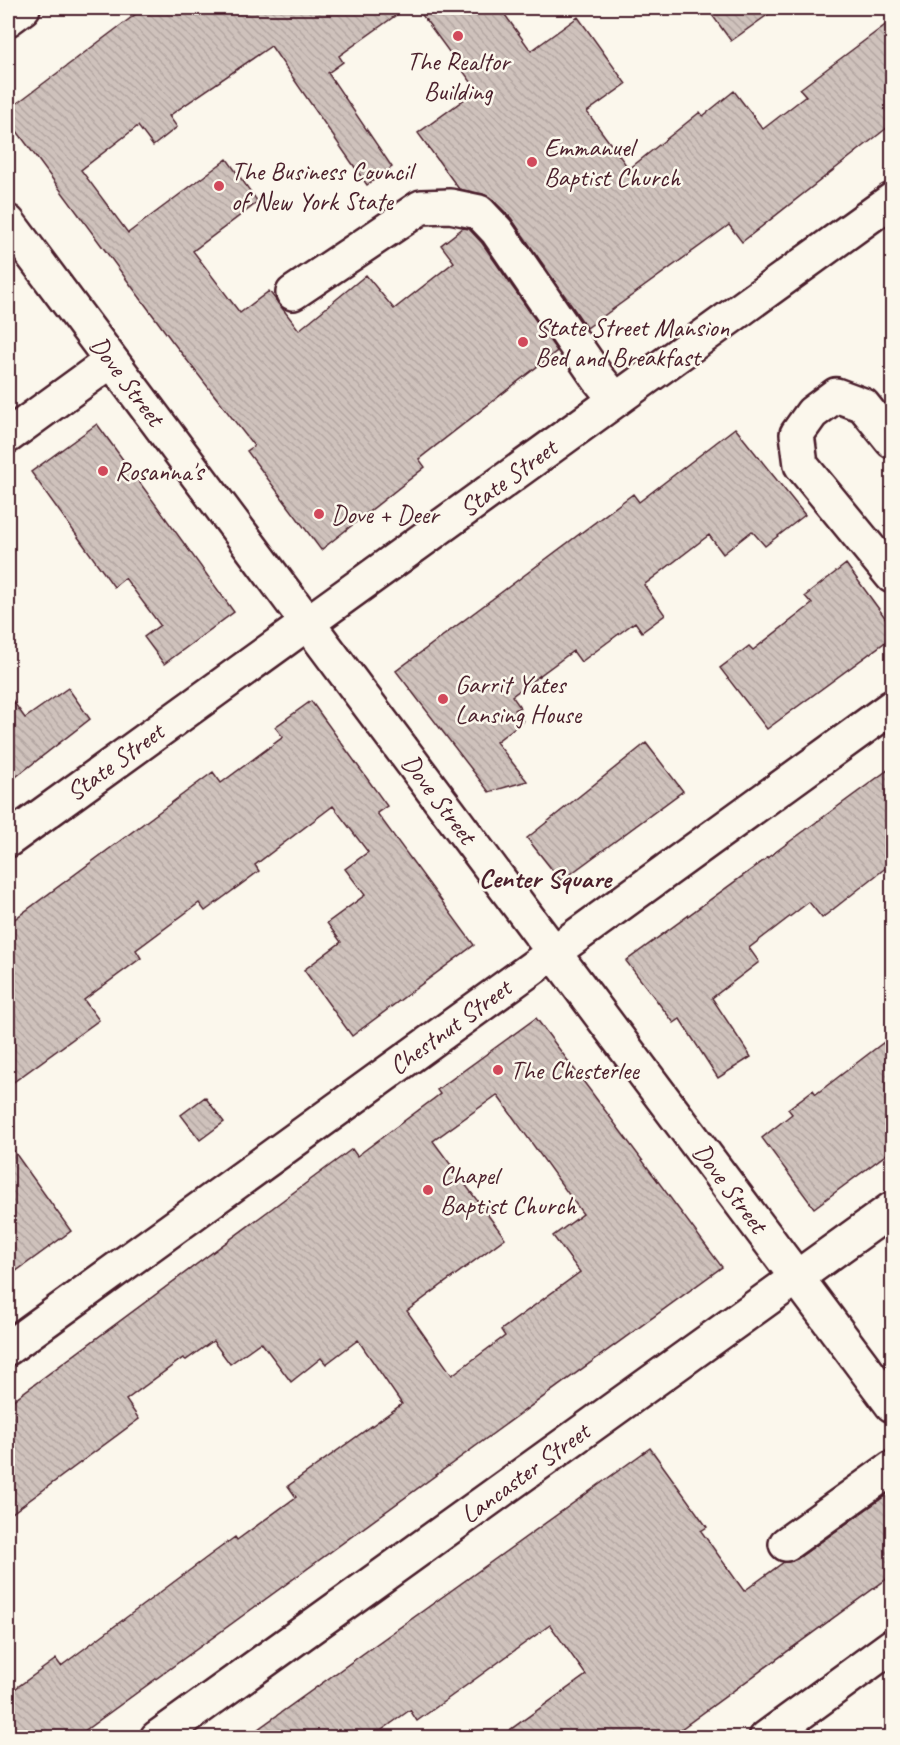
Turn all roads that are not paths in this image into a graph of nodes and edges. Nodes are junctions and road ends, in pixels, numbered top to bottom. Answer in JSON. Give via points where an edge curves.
{"nodes":[{"id":1,"x":23,"y":8,"type":"edge"},
{"id":2,"x":8,"y":19,"type":"edge"},
{"id":3,"x":892,"y":200,"type":"edge"},
{"id":4,"x":8,"y":222,"type":"edge"},
{"id":5,"x":293,"y":293,"type":"dead end"},
{"id":6,"x":111,"y":361,"type":"junction"},
{"id":7,"x":616,"y":400,"type":"junction"},
{"id":8,"x":8,"y":436,"type":"edge"},
{"id":9,"x":892,"y":441,"type":"edge"},
{"id":10,"x":892,"y":576,"type":"edge"},
{"id":11,"x":307,"y":623,"type":"junction"},
{"id":12,"x":892,"y":707,"type":"edge"},
{"id":13,"x":8,"y":840,"type":"edge"},
{"id":14,"x":554,"y":952,"type":"junction"},
{"id":15,"x":892,"y":1209,"type":"edge"},
{"id":16,"x":797,"y":1278,"type":"junction"},
{"id":17,"x":8,"y":1348,"type":"edge"},
{"id":18,"x":892,"y":1405,"type":"edge"},
{"id":19,"x":892,"y":1468,"type":"edge"},
{"id":20,"x":786,"y":1544,"type":"dead end"},
{"id":21,"x":892,"y":1646,"type":"edge"},
{"id":22,"x":157,"y":1737,"type":"edge"},
{"id":23,"x":766,"y":1737,"type":"edge"}],
"edges":[{"from":1,"to":2,"type":"street"},
{"from":3,"to":7,"type":"street","name":"State Street"},
{"from":4,"to":6,"type":"street","name":"Dove Street"},
{"from":5,"to":7,"type":"street","via":[[421,207],[450,206],[479,212],[497,231]]},
{"from":6,"to":8,"type":"street"},
{"from":6,"to":11,"type":"street","name":"Dove Street"},
{"from":7,"to":11,"type":"street","name":"State Street"},
{"from":9,"to":10,"type":"street","via":[[863,405],[836,395],[812,413],[797,434],[801,465]]},
{"from":11,"to":13,"type":"street","name":"State Street"},
{"from":11,"to":14,"type":"street","name":"Dove Street"},
{"from":12,"to":14,"type":"street","name":"Chestnut Street"},
{"from":14,"to":16,"type":"street","name":"Dove Street"},
{"from":14,"to":17,"type":"street","name":"Chestnut Street"},
{"from":15,"to":16,"type":"street","name":"Lancaster Street"},
{"from":16,"to":18,"type":"street","name":"Dove Street"},
{"from":16,"to":22,"type":"street","name":"Lancaster Street"},
{"from":19,"to":20,"type":"street"},
{"from":21,"to":23,"type":"street"}]}
